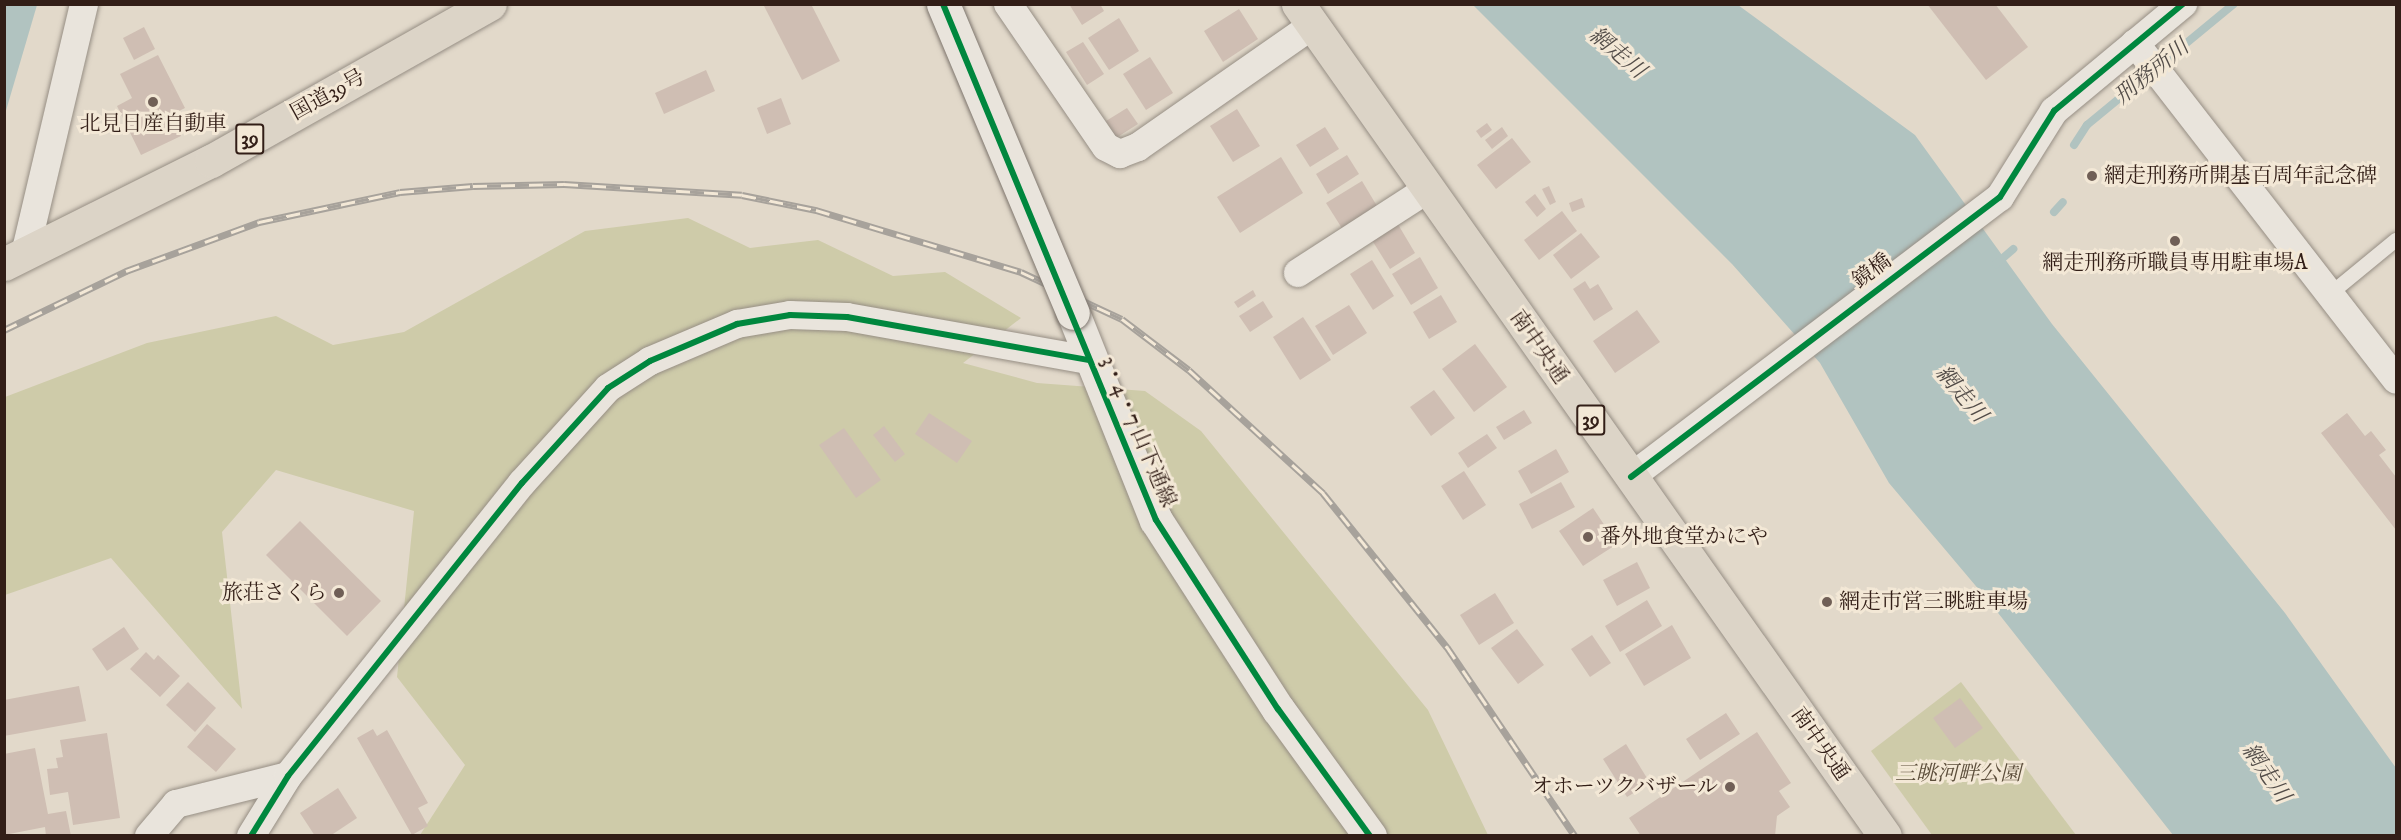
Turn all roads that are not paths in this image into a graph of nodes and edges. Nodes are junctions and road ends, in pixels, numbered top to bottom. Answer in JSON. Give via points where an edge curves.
{"nodes":[{"id":1,"x":84,"y":4,"type":"edge"},
{"id":2,"x":490,"y":4,"type":"edge"},
{"id":3,"x":943,"y":4,"type":"edge"},
{"id":4,"x":1008,"y":4,"type":"edge"},
{"id":5,"x":2183,"y":4,"type":"edge"},
{"id":6,"x":1306,"y":15,"type":"edge"},
{"id":7,"x":2148,"y":60,"type":"junction"},
{"id":8,"x":1428,"y":189,"type":"junction"},
{"id":9,"x":2397,"y":240,"type":"edge"},
{"id":10,"x":15,"y":259,"type":"edge"},
{"id":11,"x":1298,"y":273,"type":"dead end"},
{"id":12,"x":2329,"y":295,"type":"junction"},
{"id":13,"x":1089,"y":360,"type":"junction"},
{"id":14,"x":2397,"y":380,"type":"edge"},
{"id":15,"x":1631,"y":477,"type":"junction"},
{"id":16,"x":288,"y":776,"type":"junction"},
{"id":17,"x":149,"y":836,"type":"edge"},
{"id":18,"x":250,"y":836,"type":"edge"},
{"id":19,"x":1370,"y":836,"type":"edge"},
{"id":20,"x":1885,"y":836,"type":"edge"}],
"edges":[{"from":1,"to":10,"type":"street"},
{"from":2,"to":10,"type":"highway","name":"国道39号","number":"39","via":[[211,161]]},
{"from":3,"to":13,"type":"street","name":"3・4・7 山下通線","bridge":true,"via":[[1073,313]]},
{"from":4,"to":6,"type":"street","via":[[1106,147],[1120,154],[1138,147]]},
{"from":5,"to":7,"type":"street","name":"鏡橋"},
{"from":6,"to":8,"type":"highway","name":"南中央通","number":"39"},
{"from":7,"to":12,"type":"street"},
{"from":7,"to":15,"type":"street","name":"鏡橋","via":[[2054,111],[2000,197],[1782,358]]},
{"from":8,"to":11,"type":"street"},
{"from":8,"to":15,"type":"highway","name":"南中央通","number":"39"},
{"from":9,"to":12,"type":"lane"},
{"from":12,"to":14,"type":"street"},
{"from":13,"to":16,"type":"street","via":[[847,317],[790,315],[737,324],[650,361],[608,388],[536,467]]},
{"from":13,"to":19,"type":"street","name":"3・4・7 山下通線","via":[[1156,520],[1251,669]]},
{"from":15,"to":20,"type":"highway","name":"南中央通","number":"39"},
{"from":16,"to":17,"type":"street","via":[[176,804]]},
{"from":16,"to":18,"type":"street"}]}
